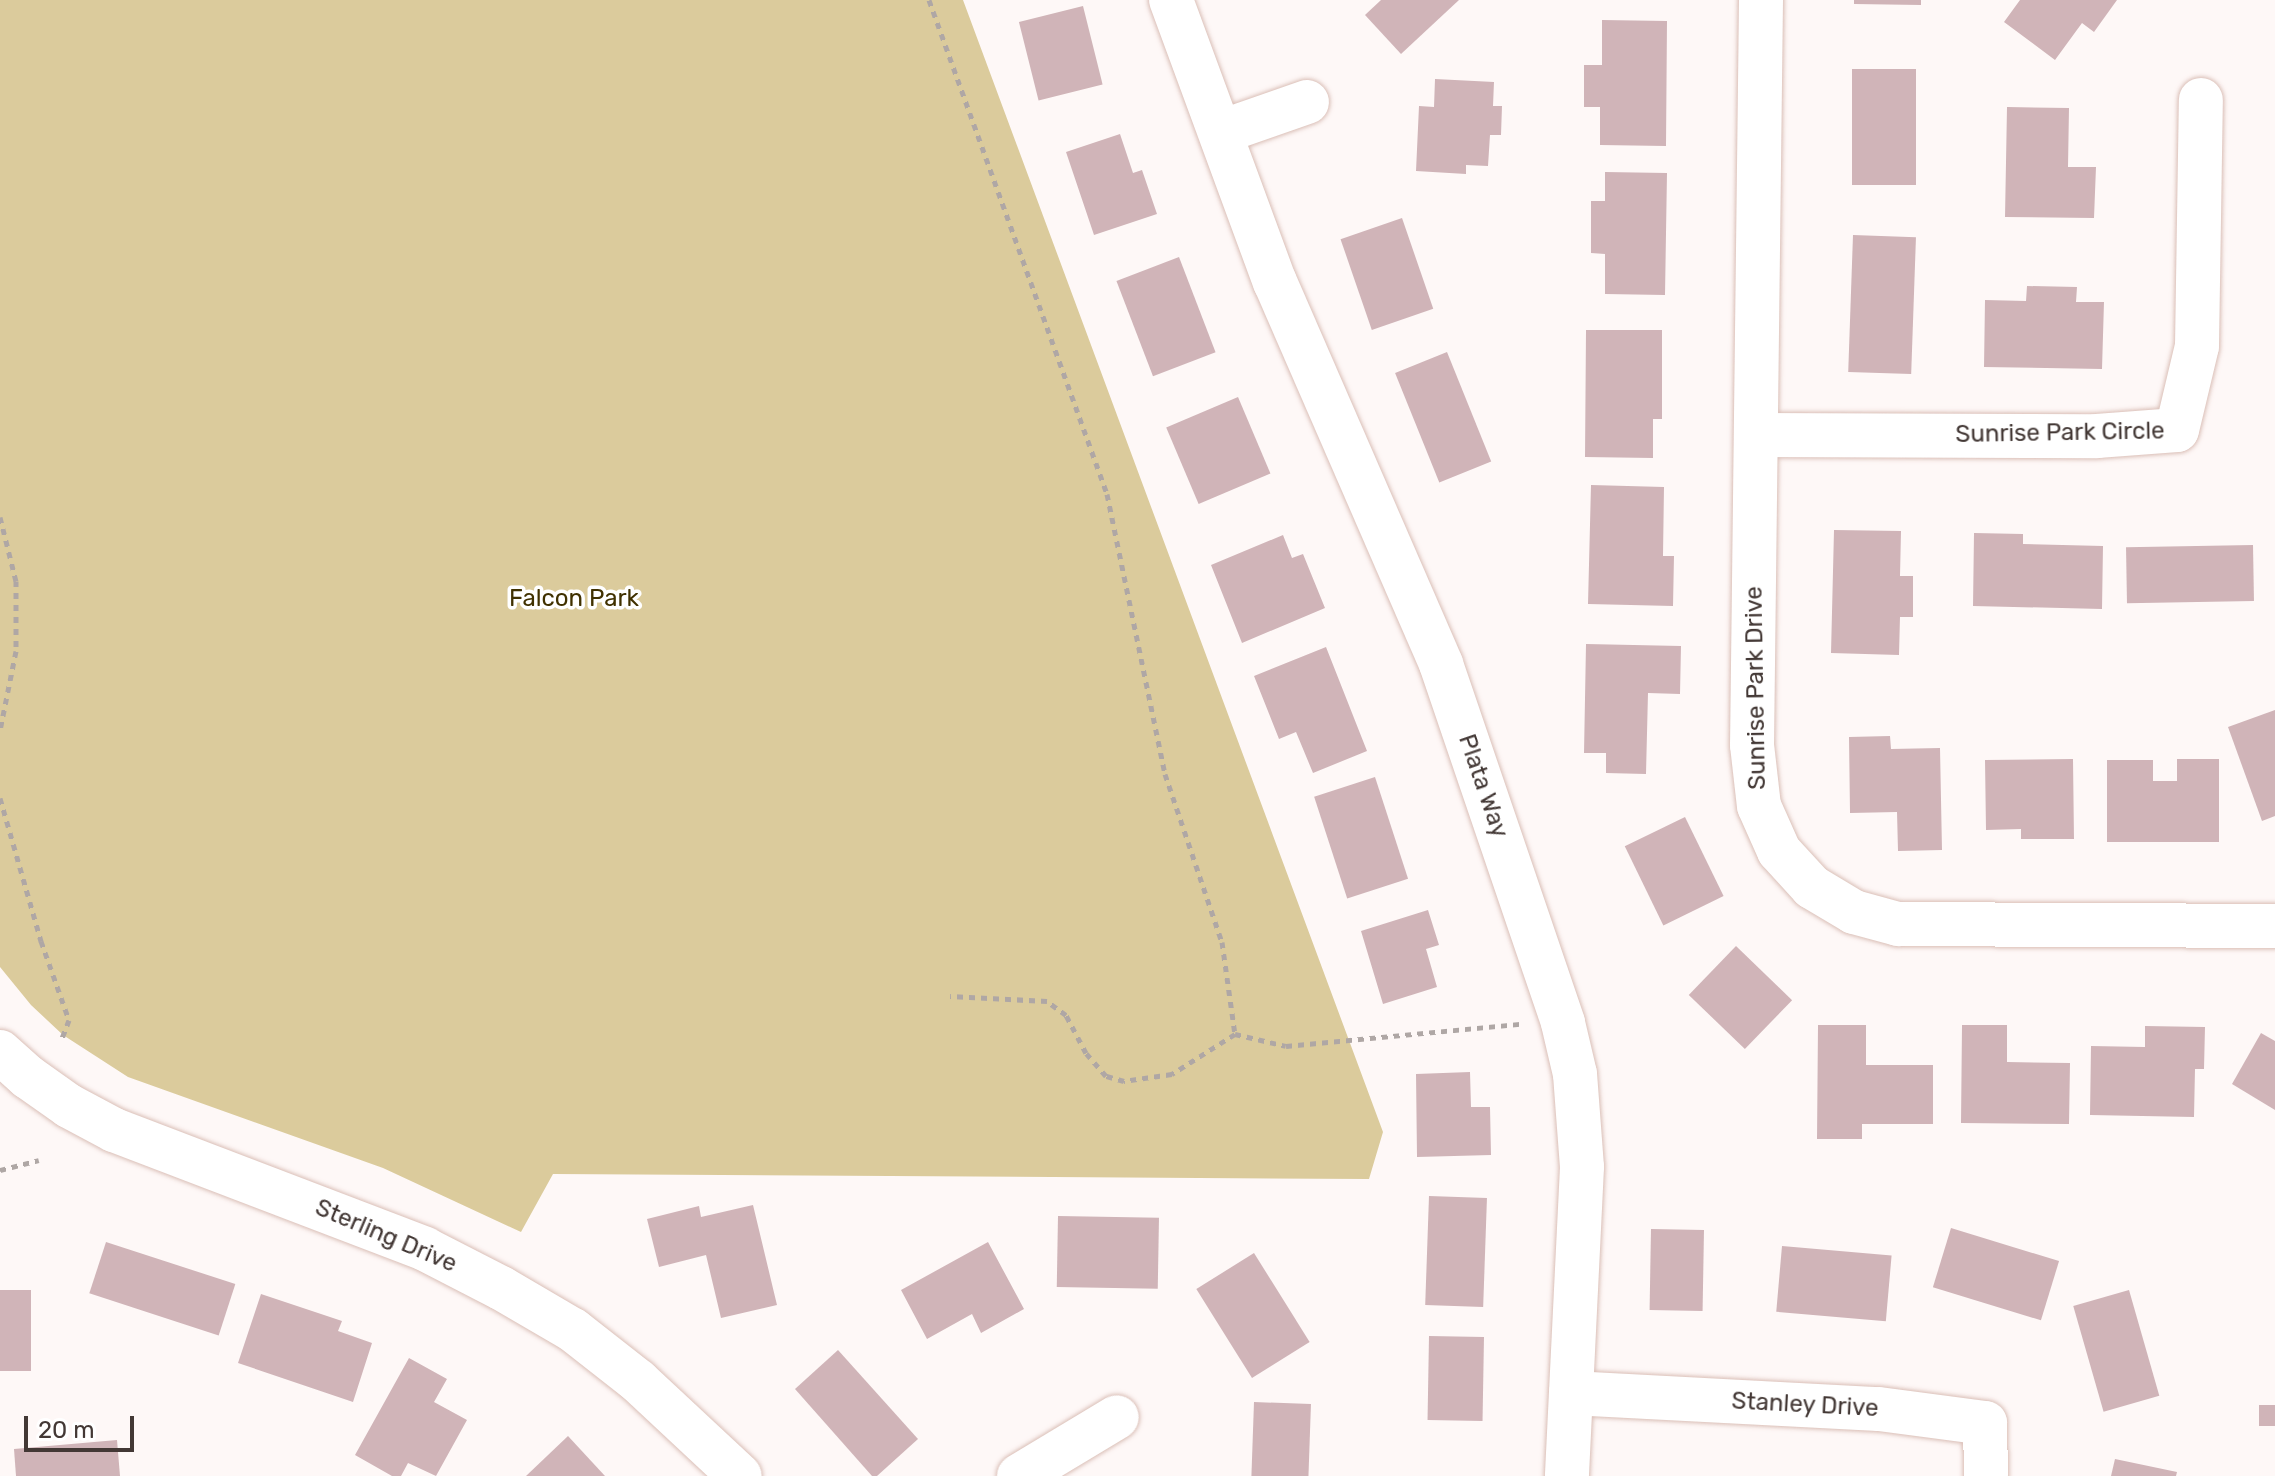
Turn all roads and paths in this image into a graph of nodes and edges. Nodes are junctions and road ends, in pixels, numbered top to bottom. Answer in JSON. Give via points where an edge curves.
{"nodes":[{"id":1,"x":929,"y":0,"type":"edge"},
{"id":2,"x":1171,"y":0,"type":"edge"},
{"id":3,"x":1761,"y":0,"type":"edge"},
{"id":4,"x":2201,"y":100,"type":"dead end"},
{"id":5,"x":1307,"y":102,"type":"dead end"},
{"id":6,"x":1221,"y":132,"type":"junction"},
{"id":7,"x":1756,"y":435,"type":"junction"},
{"id":8,"x":0,"y":517,"type":"edge"},
{"id":9,"x":0,"y":730,"type":"edge"},
{"id":10,"x":0,"y":798,"type":"edge"},
{"id":11,"x":2275,"y":926,"type":"edge"},
{"id":12,"x":950,"y":996,"type":"dead end"},
{"id":13,"x":1520,"y":1024,"type":"dead end"},
{"id":14,"x":1235,"y":1034,"type":"junction"},
{"id":15,"x":62,"y":1038,"type":"dead end"},
{"id":16,"x":0,"y":1052,"type":"edge"},
{"id":17,"x":39,"y":1160,"type":"dead end"},
{"id":18,"x":0,"y":1170,"type":"edge"},
{"id":19,"x":1571,"y":1393,"type":"junction"},
{"id":20,"x":1117,"y":1417,"type":"dead end"},
{"id":21,"x":740,"y":1476,"type":"edge"},
{"id":22,"x":1019,"y":1476,"type":"edge"},
{"id":23,"x":1567,"y":1476,"type":"edge"},
{"id":24,"x":1986,"y":1476,"type":"edge"}],
"edges":[{"from":1,"to":14,"type":"path","via":[[1107,494],[1165,774],[1222,942]]},
{"from":2,"to":6,"type":"street","name":"Plata Way"},
{"from":3,"to":7,"type":"street","name":"Sunrise Park Drive"},
{"from":4,"to":7,"type":"street","name":"Sunrise Park Circle","via":[[2197,346],[2177,430],[2097,436]]},
{"from":5,"to":6,"type":"street"},
{"from":6,"to":19,"type":"street","name":"Plata Way","via":[[1275,282],[1441,664],[1563,1023],[1575,1074],[1582,1167]]},
{"from":7,"to":11,"type":"street","name":"Sunrise Park Drive","via":[[1752,745],[1759,806],[1779,851],[1812,887],[1854,912],[1898,924]]},
{"from":8,"to":9,"type":"path","via":[[16,581],[16,651]]},
{"from":10,"to":15,"type":"path","via":[[69,1020]]},
{"from":12,"to":14,"type":"path","via":[[1047,1001],[1066,1015],[1086,1053],[1106,1076],[1124,1081],[1172,1074]]},
{"from":13,"to":14,"type":"path","via":[[1286,1046]]},
{"from":16,"to":21,"type":"street","name":"Sterling Drive","via":[[69,1106],[114,1130],[425,1249],[501,1288],[573,1330],[638,1381]]},
{"from":17,"to":18,"type":"path"},
{"from":19,"to":23,"type":"street","name":"Plata Way"},
{"from":19,"to":24,"type":"street","name":"Stanley Drive","via":[[1879,1409],[1985,1423]]},
{"from":20,"to":22,"type":"street"}]}
